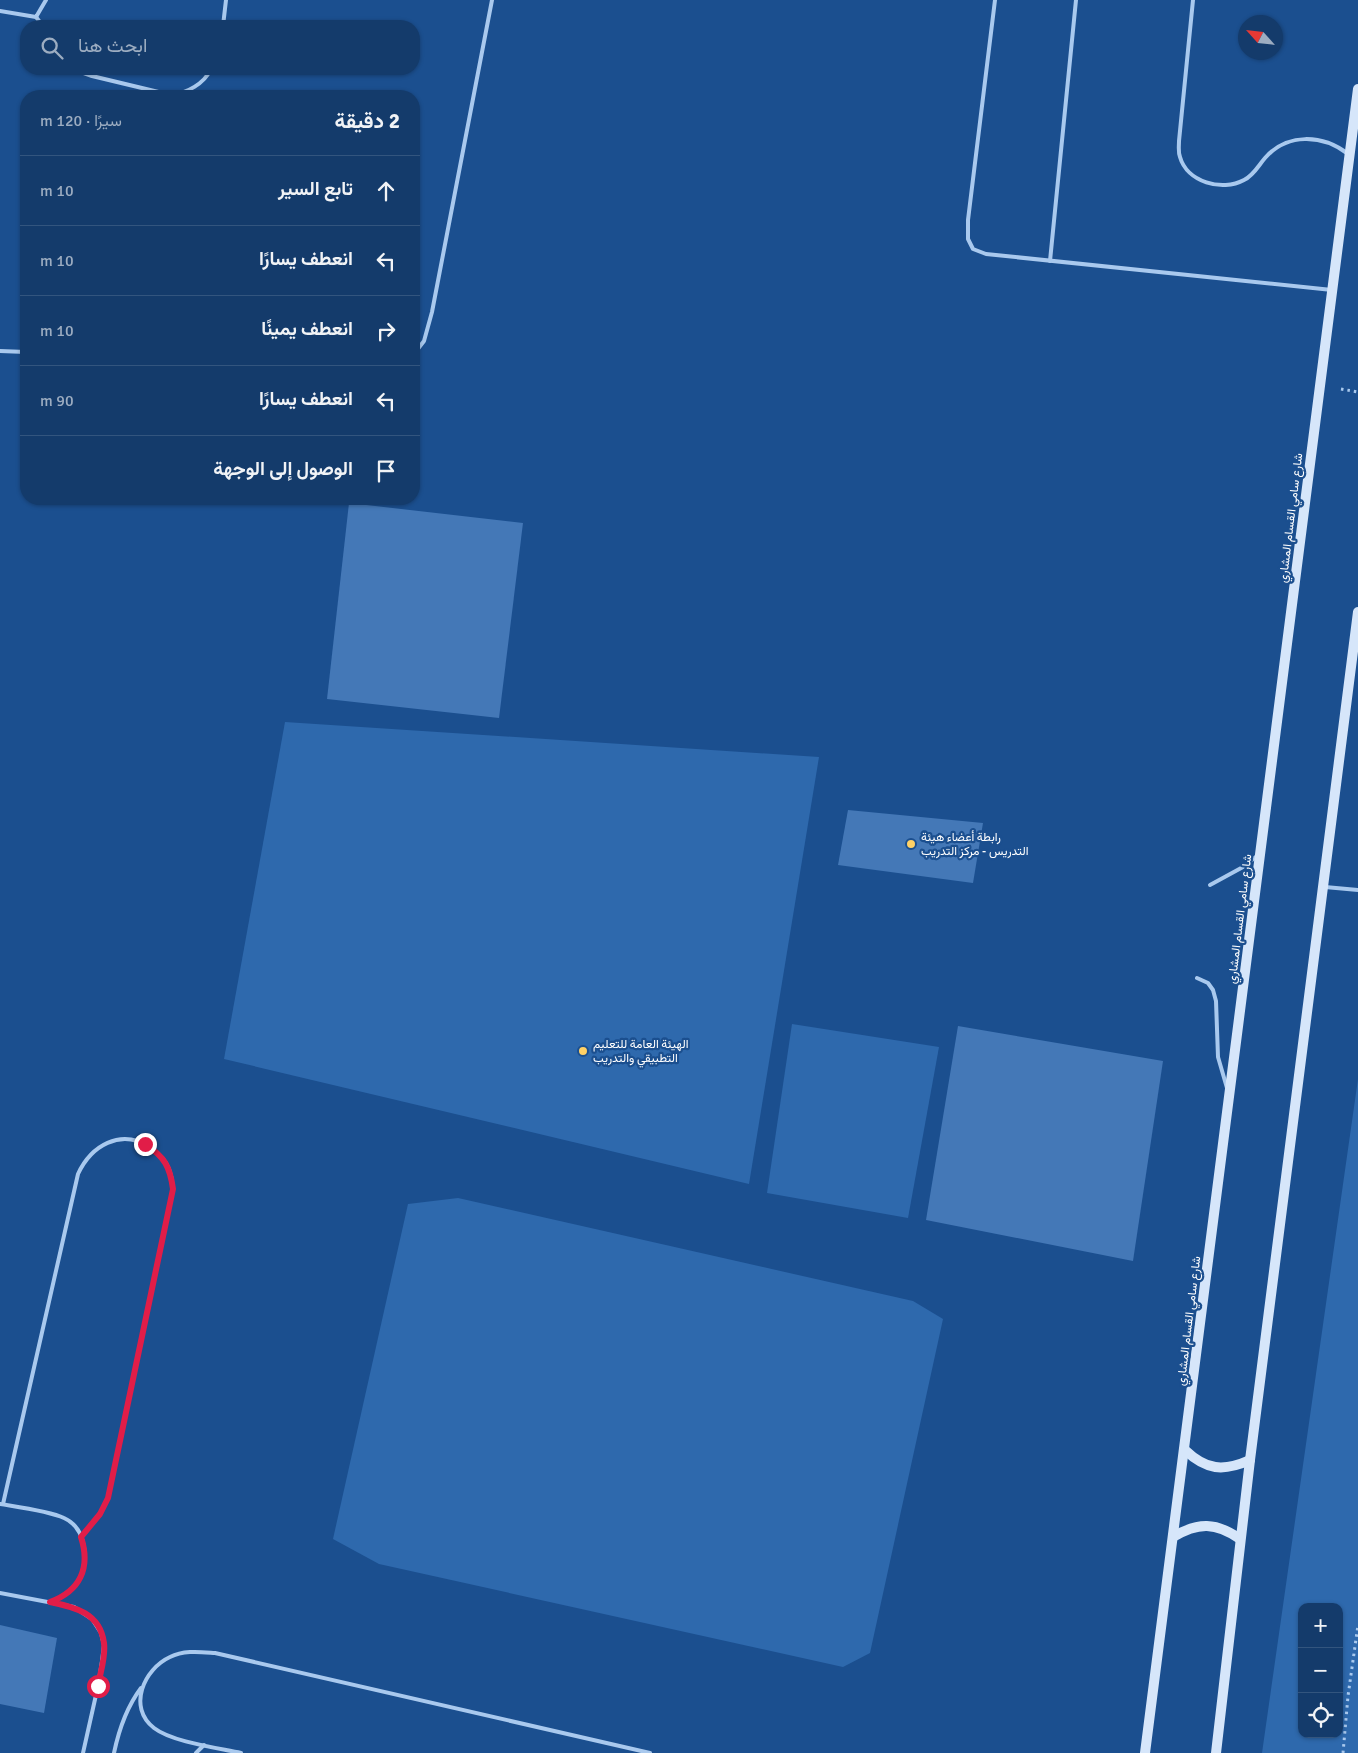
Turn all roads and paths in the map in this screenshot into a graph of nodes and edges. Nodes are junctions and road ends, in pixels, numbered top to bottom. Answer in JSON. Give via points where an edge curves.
{"nodes":[{"id":1,"x":46,"y":0,"type":"edge"},
{"id":2,"x":226,"y":0,"type":"edge"},
{"id":3,"x":492,"y":0,"type":"edge"},
{"id":4,"x":995,"y":0,"type":"edge"},
{"id":5,"x":1076,"y":0,"type":"edge"},
{"id":6,"x":1193,"y":0,"type":"edge"},
{"id":7,"x":0,"y":11,"type":"edge"},
{"id":8,"x":36,"y":17,"type":"junction"},
{"id":9,"x":38,"y":20,"type":"edge"},
{"id":10,"x":224,"y":20,"type":"edge"},
{"id":11,"x":89,"y":75,"type":"edge"},
{"id":12,"x":207,"y":75,"type":"edge"},
{"id":13,"x":1358,"y":89,"type":"edge"},
{"id":14,"x":150,"y":90,"type":"edge"},
{"id":15,"x":188,"y":90,"type":"edge"},
{"id":16,"x":1350,"y":155,"type":"junction"},
{"id":17,"x":1050,"y":261,"type":"junction"},
{"id":18,"x":1332,"y":290,"type":"junction"},
{"id":19,"x":420,"y":346,"type":"edge"},
{"id":20,"x":0,"y":351,"type":"edge"},
{"id":21,"x":20,"y":352,"type":"edge"},
{"id":22,"x":1358,"y":612,"type":"edge"},
{"id":23,"x":1261,"y":853,"type":"junction"},
{"id":24,"x":1210,"y":885,"type":"dead end"},
{"id":25,"x":1323,"y":887,"type":"junction"},
{"id":26,"x":1358,"y":890,"type":"edge"},
{"id":27,"x":1197,"y":978,"type":"dead end"},
{"id":28,"x":1230,"y":1097,"type":"junction"},
{"id":29,"x":1185,"y":1450,"type":"junction"},
{"id":30,"x":1250,"y":1460,"type":"junction"},
{"id":31,"x":2,"y":1504,"type":"edge"},
{"id":32,"x":81,"y":1537,"type":"junction"},
{"id":33,"x":1173,"y":1537,"type":"junction"},
{"id":34,"x":1240,"y":1539,"type":"junction"},
{"id":35,"x":0,"y":1593,"type":"edge"},
{"id":36,"x":50,"y":1602,"type":"junction"},
{"id":37,"x":1358,"y":1625,"type":"edge"},
{"id":38,"x":142,"y":1686,"type":"junction"},
{"id":39,"x":204,"y":1745,"type":"junction"},
{"id":40,"x":83,"y":1753,"type":"edge"},
{"id":41,"x":114,"y":1753,"type":"edge"},
{"id":42,"x":196,"y":1753,"type":"edge"},
{"id":43,"x":241,"y":1753,"type":"edge"},
{"id":44,"x":650,"y":1753,"type":"edge"},
{"id":45,"x":1145,"y":1753,"type":"edge"},
{"id":46,"x":1216,"y":1753,"type":"edge"},
{"id":47,"x":1343,"y":1753,"type":"edge"}],
"edges":[{"from":1,"to":8,"type":"lane"},
{"from":2,"to":10,"type":"lane"},
{"from":3,"to":19,"type":"lane","via":[[432,312]]},
{"from":4,"to":17,"type":"lane","via":[[968,239],[973,249],[986,254]]},
{"from":5,"to":17,"type":"lane"},
{"from":6,"to":16,"type":"lane","via":[[1179,141],[1180,157],[1188,170],[1199,180],[1229,186],[1256,172],[1274,149],[1300,139],[1326,141]]},
{"from":7,"to":8,"type":"lane"},
{"from":8,"to":9,"type":"lane"},
{"from":11,"to":14,"type":"lane"},
{"from":12,"to":15,"type":"lane"},
{"from":13,"to":16,"type":"street","name":"شارع سامي القسام المشاري"},
{"from":16,"to":18,"type":"street","name":"شارع سامي القسام المشاري"},
{"from":17,"to":18,"type":"lane"},
{"from":18,"to":23,"type":"street","name":"شارع سامي القسام المشاري"},
{"from":20,"to":21,"type":"lane"},
{"from":22,"to":25,"type":"street"},
{"from":23,"to":24,"type":"lane"},
{"from":23,"to":28,"type":"street","name":"شارع سامي القسام المشاري"},
{"from":25,"to":26,"type":"lane"},
{"from":25,"to":30,"type":"street"},
{"from":27,"to":28,"type":"lane","via":[[1208,983],[1213,990],[1218,1057]]},
{"from":28,"to":29,"type":"street","name":"شارع سامي القسام المشاري"},
{"from":29,"to":30,"type":"street","via":[[1208,1466],[1237,1466]]},
{"from":29,"to":33,"type":"street","name":"شارع سامي القسام المشاري"},
{"from":30,"to":34,"type":"street"},
{"from":31,"to":32,"type":"lane","via":[[66,1519]]},
{"from":31,"to":32,"type":"lane","via":[[78,1174],[83,1162],[104,1144],[132,1140],[145,1144],[166,1163],[173,1189],[108,1498],[100,1514]]},
{"from":32,"to":36,"type":"lane","via":[[85,1560],[83,1572],[70,1592]]},
{"from":33,"to":34,"type":"street","via":[[1186,1529],[1214,1526]]},
{"from":33,"to":45,"type":"street","name":"شارع سامي القسام المشاري"},
{"from":34,"to":46,"type":"street"},
{"from":35,"to":36,"type":"lane"},
{"from":36,"to":40,"type":"lane","via":[[84,1612],[97,1626],[104,1645]]},
{"from":37,"to":47,"type":"path"},
{"from":38,"to":39,"type":"lane","via":[[140,1702],[143,1713],[154,1728],[169,1736]]},
{"from":38,"to":41,"type":"lane","via":[[125,1713]]},
{"from":38,"to":44,"type":"lane","via":[[156,1666],[170,1657],[188,1652],[215,1653]]},
{"from":39,"to":42,"type":"lane"},
{"from":39,"to":43,"type":"lane"}]}
